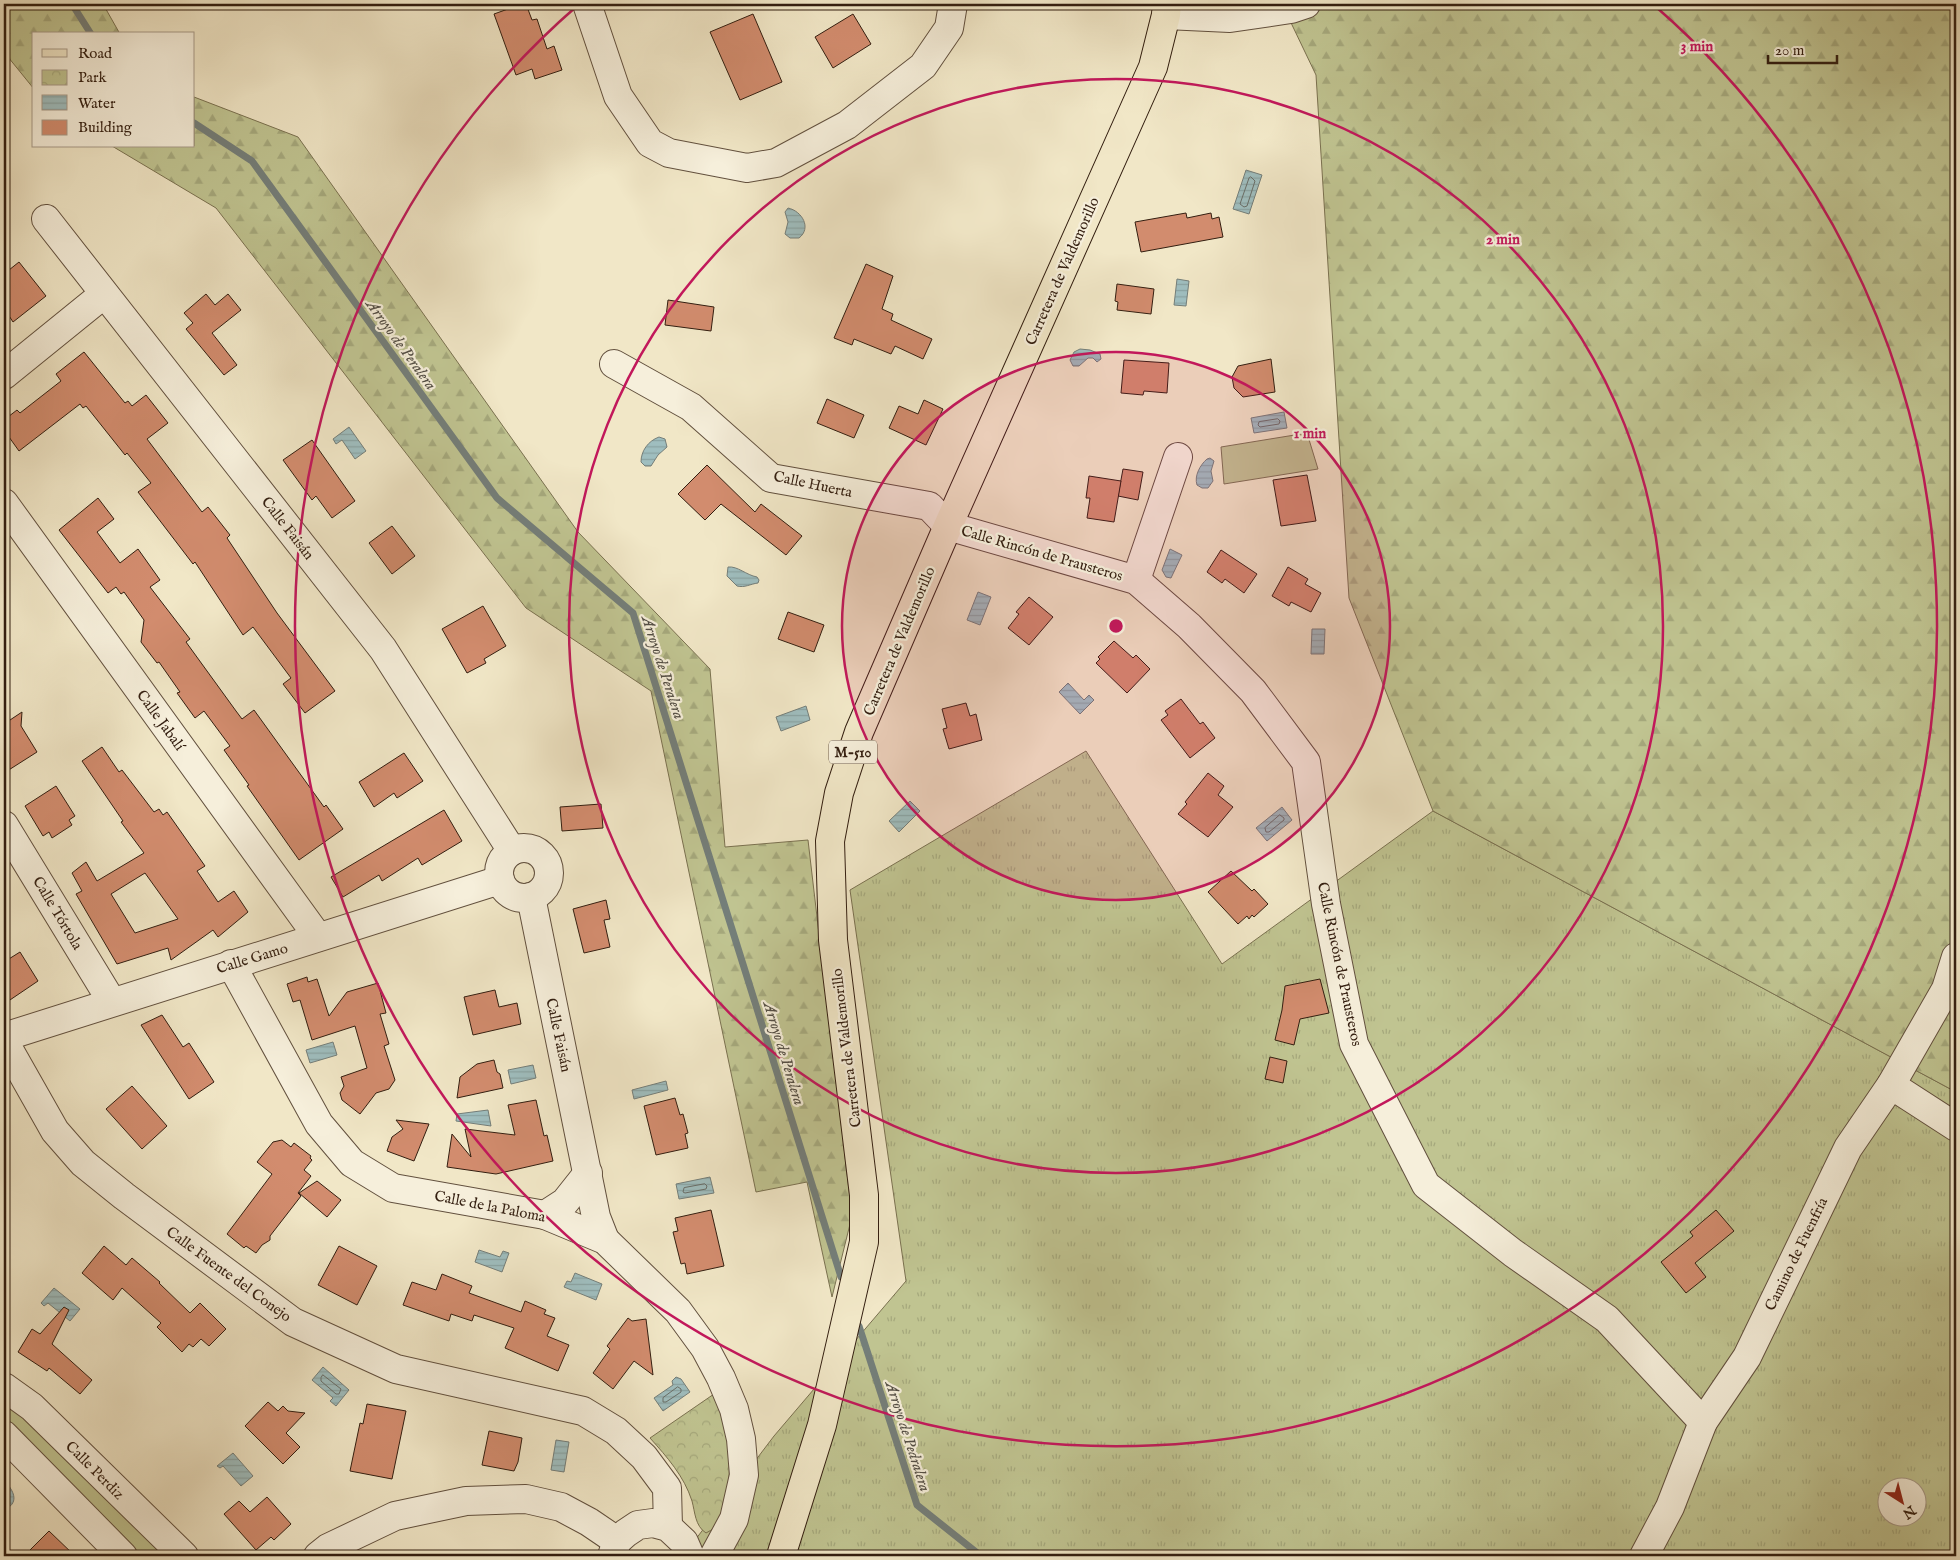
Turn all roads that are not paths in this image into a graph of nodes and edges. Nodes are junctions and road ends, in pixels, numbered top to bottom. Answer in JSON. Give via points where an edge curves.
{"nodes":[{"id":1,"x":587,"y":4,"type":"edge"},
{"id":2,"x":954,"y":4,"type":"edge"},
{"id":3,"x":1306,"y":4,"type":"edge"},
{"id":4,"x":1166,"y":9,"type":"edge"},
{"id":5,"x":46,"y":219,"type":"dead end"},
{"id":6,"x":104,"y":294,"type":"junction"},
{"id":7,"x":614,"y":364,"type":"dead end"},
{"id":8,"x":4,"y":375,"type":"edge"},
{"id":9,"x":1178,"y":457,"type":"dead end"},
{"id":10,"x":4,"y":503,"type":"edge"},
{"id":11,"x":948,"y":526,"type":"junction"},
{"id":12,"x":1136,"y":580,"type":"junction"},
{"id":13,"x":4,"y":825,"type":"edge"},
{"id":14,"x":512,"y":851,"type":"junction"},
{"id":15,"x":500,"y":880,"type":"junction"},
{"id":16,"x":530,"y":898,"type":"junction"},
{"id":17,"x":318,"y":937,"type":"junction"},
{"id":18,"x":1956,"y":957,"type":"edge"},
{"id":19,"x":231,"y":964,"type":"junction"},
{"id":20,"x":112,"y":1002,"type":"junction"},
{"id":21,"x":4,"y":1037,"type":"edge"},
{"id":22,"x":4,"y":1041,"type":"edge"},
{"id":23,"x":1891,"y":1085,"type":"junction"},
{"id":24,"x":1956,"y":1126,"type":"edge"},
{"id":25,"x":588,"y":1173,"type":"junction"},
{"id":26,"x":545,"y":1214,"type":"junction"},
{"id":27,"x":605,"y":1240,"type":"junction"},
{"id":28,"x":4,"y":1387,"type":"edge"},
{"id":29,"x":1703,"y":1422,"type":"junction"},
{"id":30,"x":4,"y":1435,"type":"edge"},
{"id":31,"x":681,"y":1542,"type":"edge"},
{"id":32,"x":719,"y":1547,"type":"edge"},
{"id":33,"x":615,"y":1548,"type":"edge"},
{"id":34,"x":781,"y":1554,"type":"edge"},
{"id":35,"x":122,"y":1556,"type":"edge"},
{"id":36,"x":184,"y":1556,"type":"edge"},
{"id":37,"x":318,"y":1556,"type":"edge"},
{"id":38,"x":1644,"y":1556,"type":"edge"}],
"edges":[{"from":1,"to":2,"type":"street","via":[[618,96],[650,143],[669,153],[747,168],[776,162],[847,125],[923,66],[949,28]]},
{"from":3,"to":4,"type":"street","via":[[1230,18]]},
{"from":4,"to":11,"type":"main road","name":"Carretera de Valdemorillo","number":"M-510","via":[[1153,67]]},
{"from":5,"to":6,"type":"street","name":"Calle Faisán"},
{"from":6,"to":8,"type":"street"},
{"from":6,"to":14,"type":"street","name":"Calle Faisán","via":[[383,649]]},
{"from":7,"to":11,"type":"street","name":"Calle Huerta","via":[[691,407],[770,478],[929,506]]},
{"from":9,"to":12,"type":"street","name":"Calle Rincón de Prausteros"},
{"from":10,"to":17,"type":"street","name":"Calle Jabalí"},
{"from":11,"to":12,"type":"street","name":"Calle Rincón de Prausteros"},
{"from":11,"to":34,"type":"main road","name":"Carretera de Valdemorillo","number":"M-510","via":[[859,732],[839,793],[830,841],[833,940],[864,1195],[864,1242],[822,1425]]},
{"from":12,"to":29,"type":"street","name":"Calle Rincón de Prausteros","via":[[1189,626],[1254,691],[1306,762],[1326,904],[1354,1044],[1426,1185],[1513,1254],[1607,1319]]},
{"from":13,"to":20,"type":"street","name":"Calle Tórtola"},
{"from":14,"to":15,"type":"street","via":[[501,864]]},
{"from":14,"to":16,"type":"street","via":[[522,847],[533,849],[548,863],[550,874],[547,884]]},
{"from":15,"to":16,"type":"street","via":[[512,895]]},
{"from":15,"to":17,"type":"street","name":"Calle Gamo"},
{"from":16,"to":25,"type":"street","name":"Calle Faisán"},
{"from":17,"to":19,"type":"street","name":"Calle Gamo"},
{"from":18,"to":23,"type":"street","name":"Camino de Fuenfría","via":[[1946,989]]},
{"from":19,"to":20,"type":"street","name":"Calle Gamo"},
{"from":19,"to":26,"type":"street","name":"Calle de la Paloma","via":[[319,1124],[352,1163],[393,1188]]},
{"from":20,"to":21,"type":"street","name":"Calle Gamo"},
{"from":22,"to":31,"type":"street","name":"Calle Fuente del Conejo","via":[[55,1130],[83,1163],[292,1322],[396,1369],[583,1411],[616,1431],[650,1465],[667,1488]]},
{"from":23,"to":24,"type":"street"},
{"from":23,"to":29,"type":"street","name":"Camino de Fuenfría","via":[[1848,1148],[1746,1357]]},
{"from":25,"to":26,"type":"street","via":[[565,1202]]},
{"from":25,"to":27,"type":"street","name":"Calle Faisán","via":[[596,1217]]},
{"from":26,"to":27,"type":"street","name":"Calle de la Paloma"},
{"from":27,"to":32,"type":"street","name":"Calle de la Paloma","via":[[678,1311],[705,1348],[734,1409],[742,1439],[744,1475],[734,1519]]},
{"from":28,"to":36,"type":"street","name":"Calle Perdiz","via":[[32,1407]]},
{"from":29,"to":38,"type":"street","name":"Camino de Fuenfría","via":[[1670,1507]]},
{"from":30,"to":35,"type":"street"},
{"from":31,"to":32,"type":"street","name":"Calle de la Paloma"},
{"from":31,"to":33,"type":"street","name":"Calle de la Paloma","via":[[653,1523],[638,1525]]},
{"from":33,"to":37,"type":"street","via":[[589,1522],[561,1507],[526,1499],[466,1501],[395,1516]]}]}
